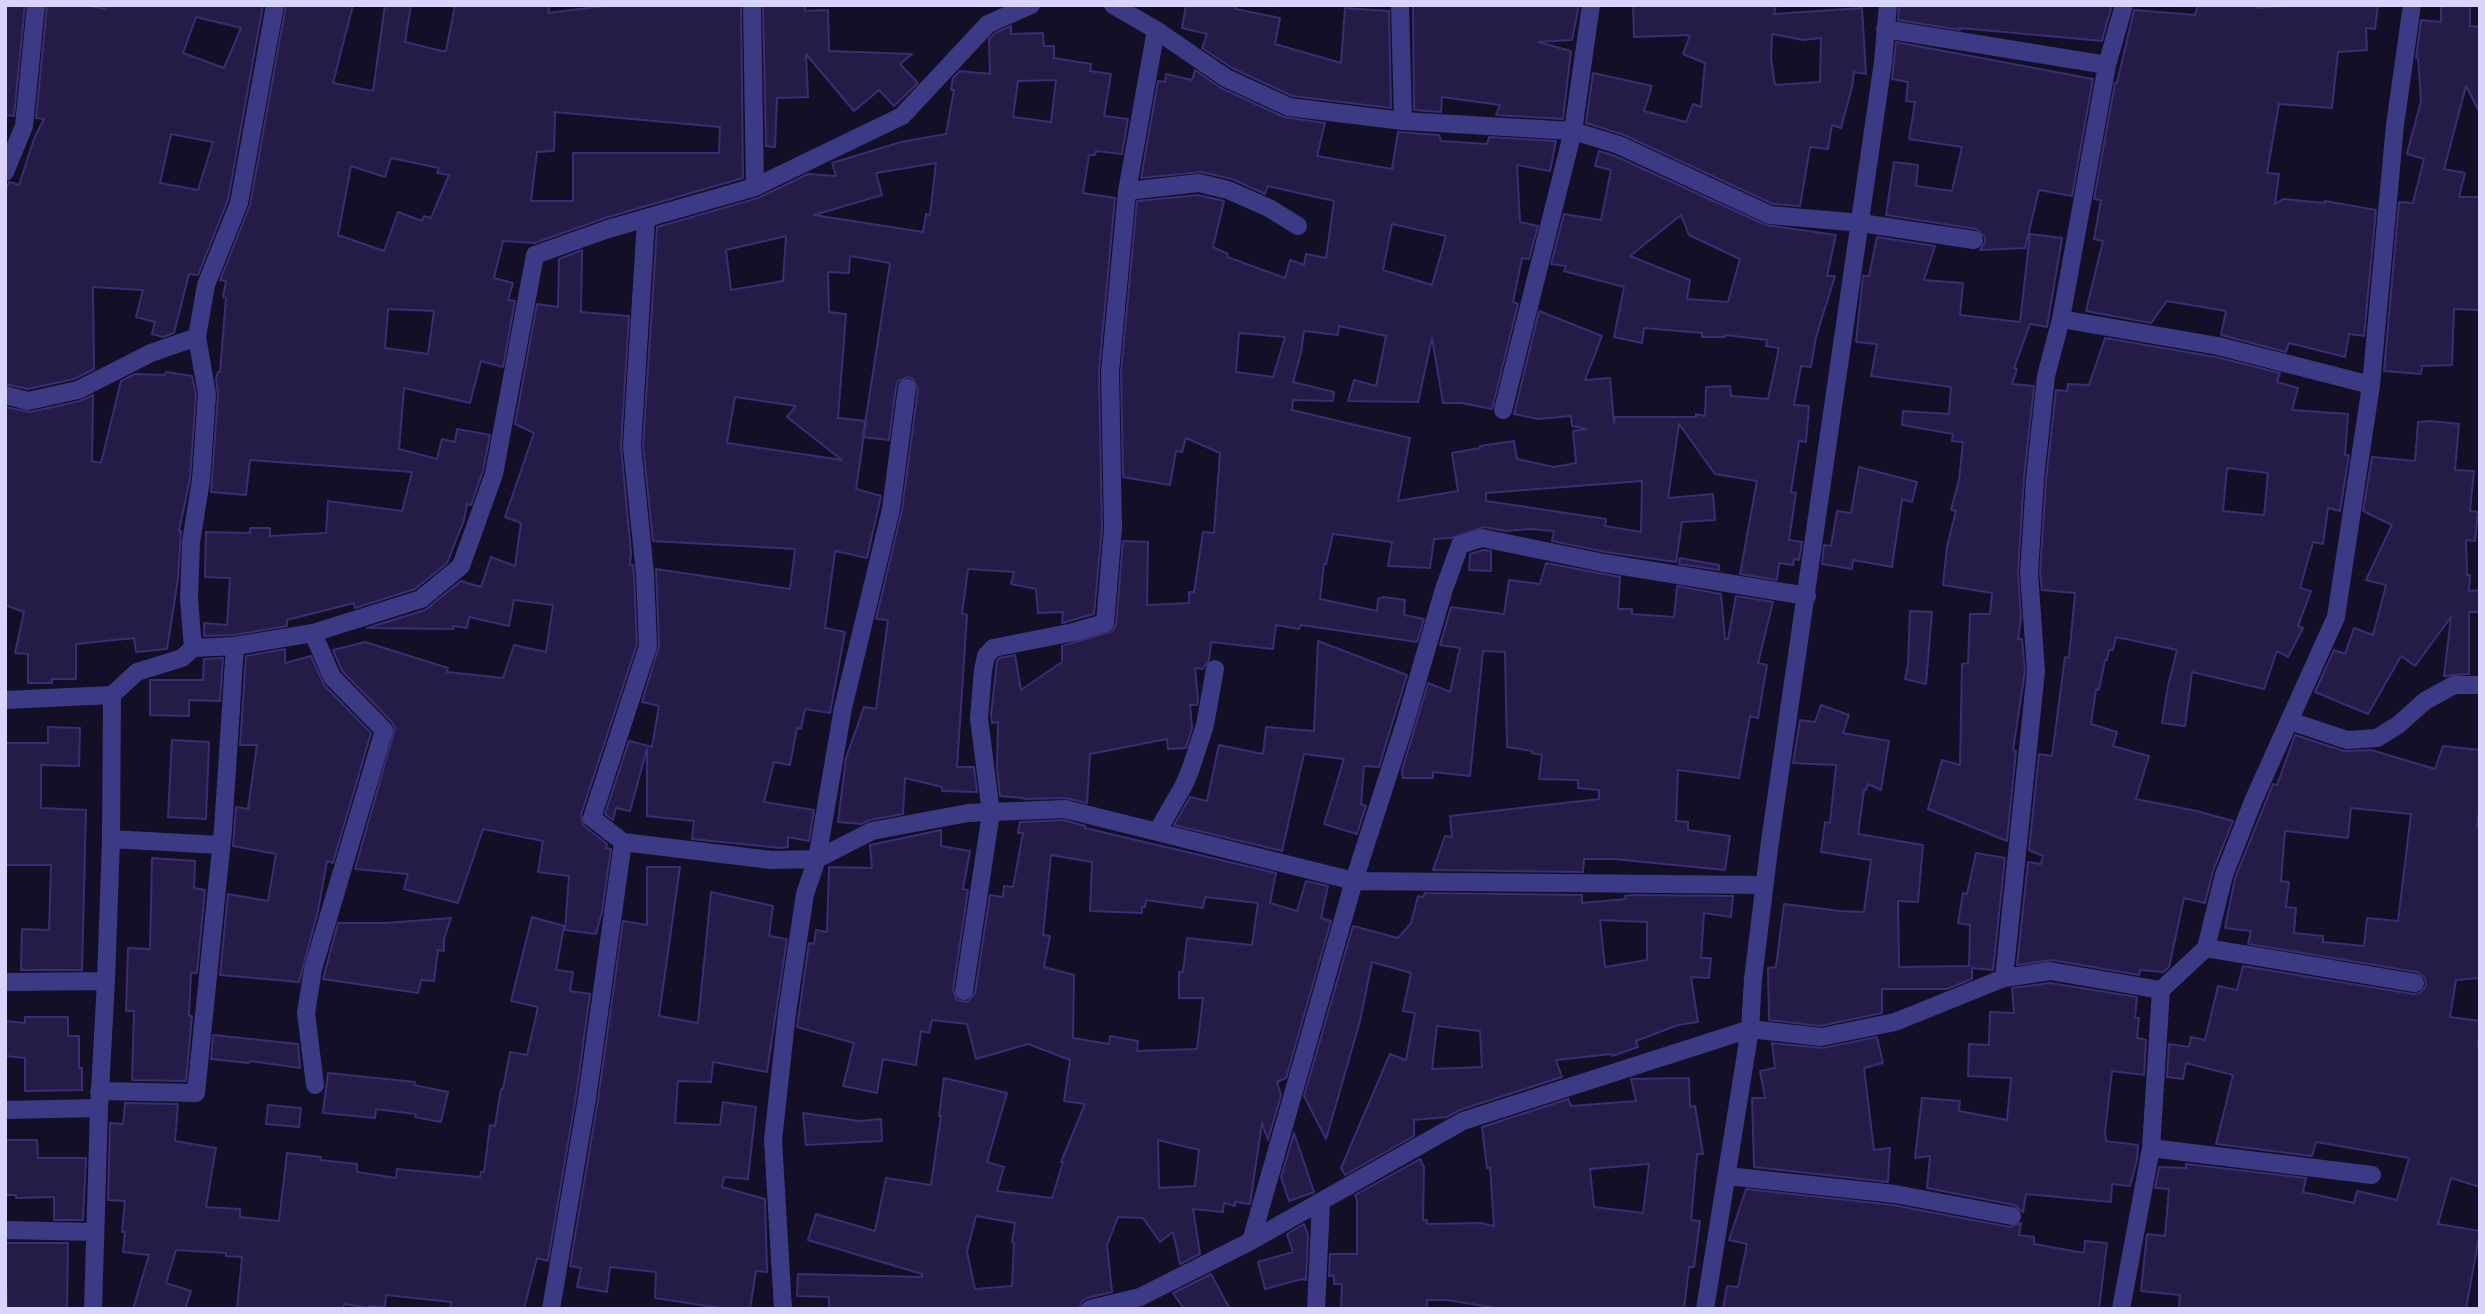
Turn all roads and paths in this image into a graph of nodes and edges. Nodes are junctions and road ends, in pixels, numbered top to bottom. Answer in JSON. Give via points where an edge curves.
{"nodes":[{"id":1,"x":36,"y":5,"type":"edge"},
{"id":2,"x":275,"y":5,"type":"edge"},
{"id":3,"x":752,"y":5,"type":"edge"},
{"id":4,"x":1031,"y":5,"type":"edge"},
{"id":5,"x":1113,"y":5,"type":"edge"},
{"id":6,"x":1400,"y":5,"type":"edge"},
{"id":7,"x":1591,"y":5,"type":"edge"},
{"id":8,"x":1888,"y":5,"type":"edge"},
{"id":9,"x":2124,"y":5,"type":"edge"},
{"id":10,"x":2412,"y":5,"type":"edge"},
{"id":11,"x":1885,"y":29,"type":"junction"},
{"id":12,"x":1156,"y":30,"type":"junction"},
{"id":13,"x":2107,"y":65,"type":"junction"},
{"id":14,"x":1403,"y":121,"type":"junction"},
{"id":15,"x":1573,"y":131,"type":"junction"},
{"id":16,"x":5,"y":172,"type":"edge"},
{"id":17,"x":755,"y":187,"type":"junction"},
{"id":18,"x":1127,"y":191,"type":"junction"},
{"id":19,"x":646,"y":220,"type":"junction"},
{"id":20,"x":1861,"y":223,"type":"junction"},
{"id":21,"x":1298,"y":226,"type":"dead end"},
{"id":22,"x":1974,"y":240,"type":"dead end"},
{"id":23,"x":2061,"y":319,"type":"junction"},
{"id":24,"x":197,"y":337,"type":"junction"},
{"id":25,"x":2371,"y":384,"type":"junction"},
{"id":26,"x":907,"y":388,"type":"dead end"},
{"id":27,"x":5,"y":396,"type":"edge"},
{"id":28,"x":1503,"y":411,"type":"dead end"},
{"id":29,"x":1807,"y":596,"type":"junction"},
{"id":30,"x":313,"y":633,"type":"junction"},
{"id":31,"x":236,"y":646,"type":"junction"},
{"id":32,"x":193,"y":648,"type":"junction"},
{"id":33,"x":1215,"y":669,"type":"dead end"},
{"id":34,"x":2480,"y":685,"type":"edge"},
{"id":35,"x":112,"y":695,"type":"junction"},
{"id":36,"x":5,"y":700,"type":"edge"},
{"id":37,"x":2290,"y":721,"type":"junction"},
{"id":38,"x":991,"y":813,"type":"junction"},
{"id":39,"x":1157,"y":832,"type":"junction"},
{"id":40,"x":111,"y":839,"type":"junction"},
{"id":41,"x":624,"y":842,"type":"junction"},
{"id":42,"x":220,"y":845,"type":"junction"},
{"id":43,"x":817,"y":859,"type":"junction"},
{"id":44,"x":1354,"y":881,"type":"junction"},
{"id":45,"x":1764,"y":886,"type":"junction"},
{"id":46,"x":2206,"y":948,"type":"junction"},
{"id":47,"x":2004,"y":978,"type":"junction"},
{"id":48,"x":106,"y":981,"type":"junction"},
{"id":49,"x":5,"y":982,"type":"edge"},
{"id":50,"x":2416,"y":983,"type":"dead end"},
{"id":51,"x":2161,"y":989,"type":"junction"},
{"id":52,"x":964,"y":991,"type":"dead end"},
{"id":53,"x":1750,"y":1029,"type":"junction"},
{"id":54,"x":315,"y":1085,"type":"dead end"},
{"id":55,"x":99,"y":1100,"type":"junction"},
{"id":56,"x":5,"y":1110,"type":"edge"},
{"id":57,"x":2151,"y":1148,"type":"junction"},
{"id":58,"x":2372,"y":1175,"type":"dead end"},
{"id":59,"x":1727,"y":1176,"type":"junction"},
{"id":60,"x":1321,"y":1203,"type":"junction"},
{"id":61,"x":2012,"y":1216,"type":"dead end"},
{"id":62,"x":5,"y":1230,"type":"edge"},
{"id":63,"x":95,"y":1232,"type":"junction"},
{"id":64,"x":1251,"y":1241,"type":"junction"},
{"id":65,"x":93,"y":1309,"type":"edge"},
{"id":66,"x":551,"y":1309,"type":"edge"},
{"id":67,"x":783,"y":1309,"type":"edge"},
{"id":68,"x":1090,"y":1309,"type":"edge"},
{"id":69,"x":1316,"y":1309,"type":"edge"},
{"id":70,"x":1705,"y":1309,"type":"edge"},
{"id":71,"x":2122,"y":1309,"type":"edge"}],
"edges":[{"from":1,"to":16,"type":"street","via":[[24,126]]},
{"from":2,"to":24,"type":"street","via":[[239,203],[206,285]]},
{"from":3,"to":17,"type":"street"},
{"from":4,"to":17,"type":"street","via":[[988,24],[902,116]]},
{"from":5,"to":12,"type":"street"},
{"from":6,"to":14,"type":"street"},
{"from":7,"to":15,"type":"street"},
{"from":8,"to":11,"type":"street"},
{"from":9,"to":13,"type":"street"},
{"from":10,"to":25,"type":"street","via":[[2395,125]]},
{"from":11,"to":13,"type":"street"},
{"from":11,"to":20,"type":"street"},
{"from":12,"to":14,"type":"street","via":[[1226,78],[1289,107]]},
{"from":12,"to":18,"type":"street"},
{"from":13,"to":23,"type":"street"},
{"from":14,"to":15,"type":"street"},
{"from":15,"to":20,"type":"street","via":[[1619,145],[1770,215]]},
{"from":15,"to":28,"type":"street"},
{"from":17,"to":19,"type":"street"},
{"from":18,"to":21,"type":"street","via":[[1199,183],[1228,190]]},
{"from":18,"to":38,"type":"street","via":[[1110,372],[1113,529],[1105,623],[993,648],[986,656],[979,718]]},
{"from":19,"to":30,"type":"street","via":[[535,255],[494,474],[461,566],[421,599]]},
{"from":19,"to":41,"type":"street","via":[[632,446],[648,646],[592,818]]},
{"from":20,"to":22,"type":"street"},
{"from":20,"to":29,"type":"street"},
{"from":23,"to":25,"type":"street","via":[[2218,346]]},
{"from":23,"to":47,"type":"street","via":[[2046,376],[2035,479],[2029,573],[2036,671]]},
{"from":24,"to":27,"type":"street","via":[[152,353],[78,390],[28,401]]},
{"from":24,"to":32,"type":"street","via":[[207,394],[191,542]]},
{"from":25,"to":37,"type":"street","via":[[2336,617]]},
{"from":26,"to":43,"type":"street","via":[[891,509],[844,708]]},
{"from":29,"to":44,"type":"street","via":[[1482,538],[1460,545]]},
{"from":29,"to":45,"type":"street"},
{"from":30,"to":31,"type":"street"},
{"from":30,"to":54,"type":"street","via":[[331,677],[384,730],[313,969],[306,1013]]},
{"from":31,"to":32,"type":"street"},
{"from":31,"to":42,"type":"street"},
{"from":32,"to":35,"type":"street","via":[[182,658],[138,672]]},
{"from":33,"to":39,"type":"street","via":[[1191,768]]},
{"from":34,"to":37,"type":"street","via":[[2454,685],[2376,738],[2347,740]]},
{"from":35,"to":36,"type":"street"},
{"from":35,"to":40,"type":"street"},
{"from":37,"to":46,"type":"street","via":[[2224,875]]},
{"from":38,"to":39,"type":"street","via":[[1065,809]]},
{"from":38,"to":43,"type":"street","via":[[872,831]]},
{"from":38,"to":52,"type":"street"},
{"from":39,"to":44,"type":"street"},
{"from":40,"to":42,"type":"street"},
{"from":40,"to":48,"type":"street"},
{"from":41,"to":43,"type":"street","via":[[771,860]]},
{"from":41,"to":66,"type":"street"},
{"from":42,"to":55,"type":"street","via":[[196,1093]]},
{"from":43,"to":67,"type":"street","via":[[805,894],[773,1140]]},
{"from":44,"to":45,"type":"street"},
{"from":44,"to":64,"type":"street"},
{"from":45,"to":53,"type":"street"},
{"from":46,"to":50,"type":"street"},
{"from":46,"to":51,"type":"street"},
{"from":47,"to":51,"type":"street","via":[[2050,971]]},
{"from":47,"to":53,"type":"street","via":[[1895,1022],[1833,1035]]},
{"from":48,"to":49,"type":"street"},
{"from":48,"to":55,"type":"street"},
{"from":51,"to":57,"type":"street"},
{"from":53,"to":59,"type":"street"},
{"from":53,"to":60,"type":"street","via":[[1463,1121]]},
{"from":55,"to":56,"type":"street"},
{"from":55,"to":63,"type":"street"},
{"from":57,"to":58,"type":"street"},
{"from":57,"to":71,"type":"street"},
{"from":59,"to":61,"type":"street","via":[[1895,1194]]},
{"from":59,"to":70,"type":"street"},
{"from":60,"to":64,"type":"street"},
{"from":60,"to":69,"type":"street"},
{"from":62,"to":63,"type":"street"},
{"from":63,"to":65,"type":"street"},
{"from":64,"to":68,"type":"street","via":[[1140,1297]]}]}
